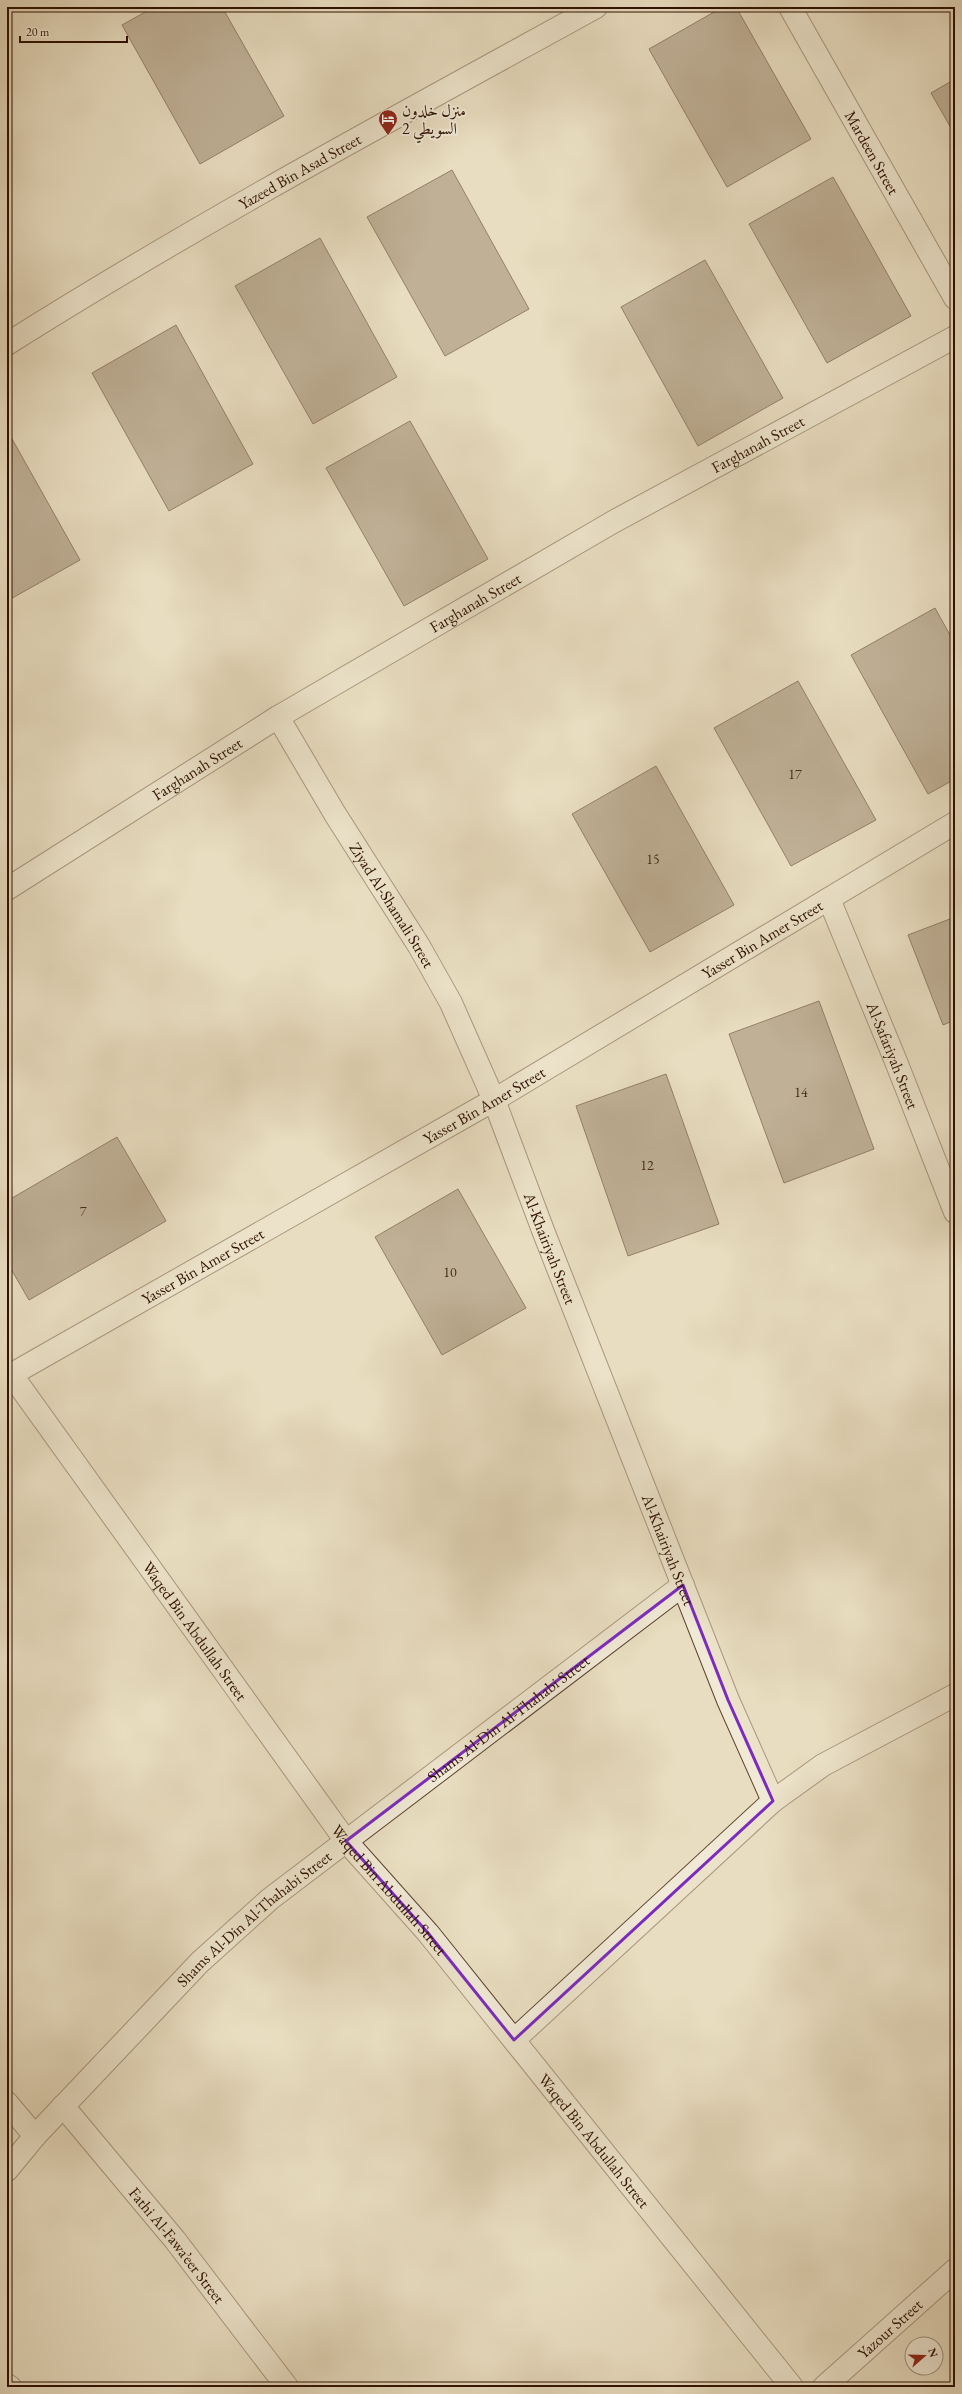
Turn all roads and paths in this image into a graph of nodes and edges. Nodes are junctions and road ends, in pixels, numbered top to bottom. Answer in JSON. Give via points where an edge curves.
{"nodes":[{"id":1,"x":596,"y":7,"type":"edge"},
{"id":2,"x":790,"y":7,"type":"edge"},
{"id":3,"x":955,"y":298,"type":"edge"},
{"id":4,"x":955,"y":336,"type":"edge"},
{"id":5,"x":7,"y":344,"type":"edge"},
{"id":6,"x":278,"y":717,"type":"junction"},
{"id":7,"x":955,"y":823,"type":"edge"},
{"id":8,"x":7,"y":889,"type":"edge"},
{"id":9,"x":829,"y":899,"type":"junction"},
{"id":10,"x":494,"y":1100,"type":"junction"},
{"id":11,"x":955,"y":1212,"type":"edge"},
{"id":12,"x":9,"y":1375,"type":"edge"},
{"id":13,"x":684,"y":1585,"type":"junction"},
{"id":14,"x":955,"y":1695,"type":"edge"},
{"id":15,"x":773,"y":1801,"type":"junction"},
{"id":16,"x":346,"y":1841,"type":"junction"},
{"id":17,"x":514,"y":2040,"type":"junction"},
{"id":18,"x":7,"y":2103,"type":"edge"},
{"id":19,"x":63,"y":2106,"type":"junction"},
{"id":20,"x":35,"y":2136,"type":"junction"},
{"id":21,"x":7,"y":2170,"type":"edge"},
{"id":22,"x":955,"y":2270,"type":"edge"},
{"id":23,"x":7,"y":2385,"type":"edge"},
{"id":24,"x":10,"y":2387,"type":"edge"},
{"id":25,"x":287,"y":2387,"type":"edge"},
{"id":26,"x":792,"y":2387,"type":"edge"},
{"id":27,"x":824,"y":2387,"type":"edge"}],
"edges":[{"from":1,"to":5,"type":"street","name":"Yazeed Bin Asad Street","via":[[287,177]]},
{"from":2,"to":3,"type":"street","name":"Mardeen Street"},
{"from":4,"to":6,"type":"street","name":"Farghanah Street","via":[[613,522]]},
{"from":6,"to":8,"type":"street","name":"Farghanah Street"},
{"from":6,"to":10,"type":"street","name":"Ziyad Al-Shamali Street","via":[[335,814],[419,946],[451,1003]]},
{"from":7,"to":9,"type":"street","name":"Yasser Bin Amer Street"},
{"from":9,"to":10,"type":"street","name":"Yasser Bin Amer Street"},
{"from":9,"to":11,"type":"street","name":"Al-Safariyah Street"},
{"from":10,"to":12,"type":"street","name":"Yasser Bin Amer Street"},
{"from":10,"to":13,"type":"street","name":"Al-Khairiyah Street"},
{"from":12,"to":16,"type":"street","name":"Waqed Bin Abdullah Street"},
{"from":13,"to":15,"type":"street","name":"Al-Khairiyah Street","via":[[728,1700]]},
{"from":13,"to":16,"type":"street","name":"Shams Al-Din Al-Thahabi Street"},
{"from":14,"to":15,"type":"street","via":[[823,1765]]},
{"from":15,"to":17,"type":"street"},
{"from":16,"to":17,"type":"street","name":"Waqed Bin Abdullah Street","via":[[428,1933]]},
{"from":16,"to":19,"type":"street","name":"Shams Al-Din Al-Thahabi Street","via":[[270,1899],[200,1962]]},
{"from":17,"to":26,"type":"street","name":"Waqed Bin Abdullah Street"},
{"from":18,"to":20,"type":"street"},
{"from":19,"to":20,"type":"street","name":"Shams Al-Din Al-Thahabi Street"},
{"from":19,"to":25,"type":"street","name":"Fathi Al-Fawa’eer Street","via":[[175,2240]]},
{"from":20,"to":21,"type":"street","name":"Shams Al-Din Al-Thahabi Street"},
{"from":22,"to":27,"type":"street","name":"Yazour Street"},
{"from":23,"to":24,"type":"street"}]}
